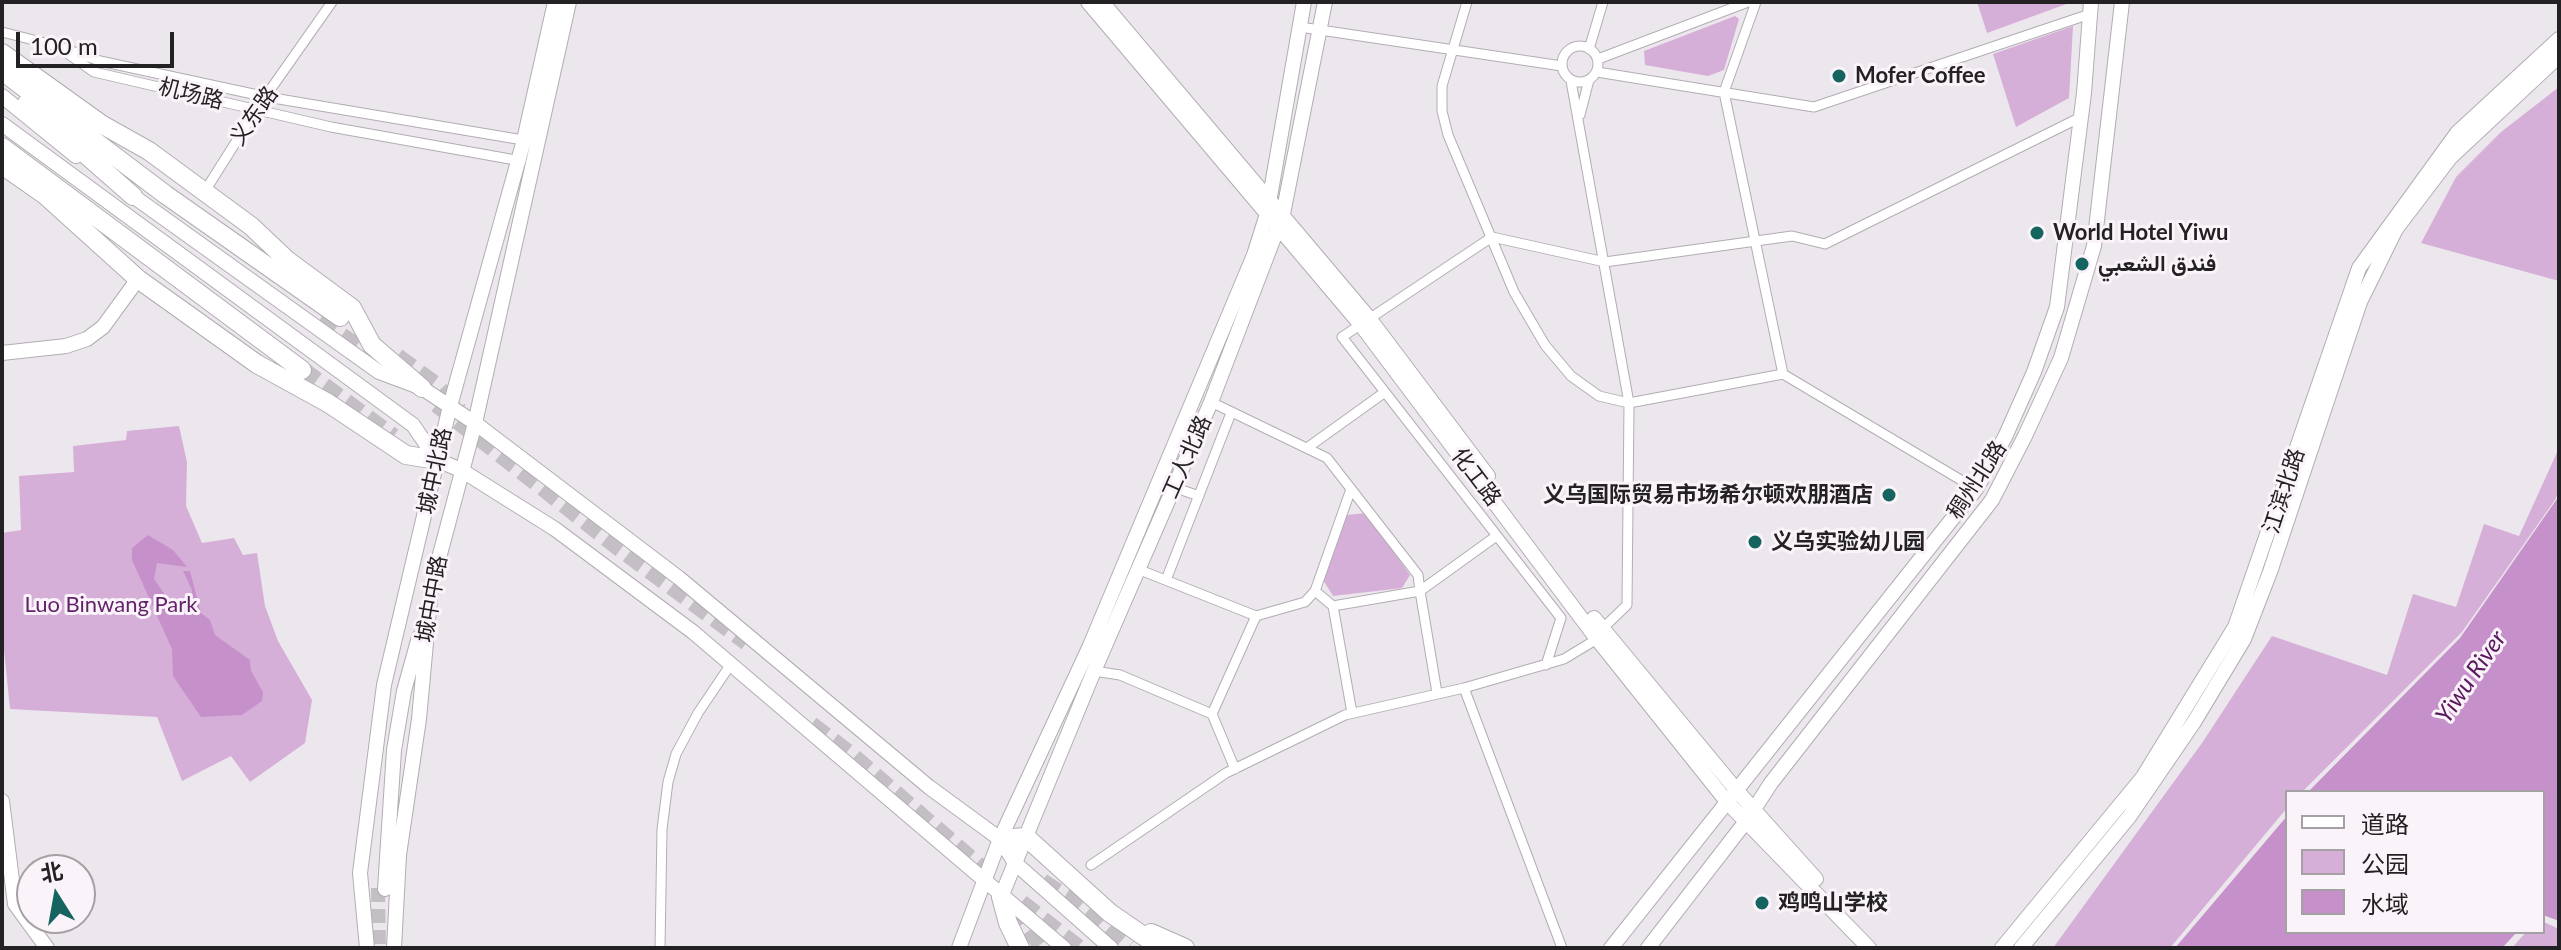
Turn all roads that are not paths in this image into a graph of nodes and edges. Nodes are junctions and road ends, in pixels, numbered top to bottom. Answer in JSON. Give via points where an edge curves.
{"nodes":[{"id":1,"x":332,"y":2,"type":"edge"},
{"id":2,"x":555,"y":2,"type":"edge"},
{"id":3,"x":569,"y":2,"type":"edge"},
{"id":4,"x":1088,"y":2,"type":"edge"},
{"id":5,"x":1102,"y":2,"type":"edge"},
{"id":6,"x":1304,"y":2,"type":"edge"},
{"id":7,"x":1325,"y":2,"type":"edge"},
{"id":8,"x":1467,"y":2,"type":"edge"},
{"id":9,"x":1603,"y":2,"type":"edge"},
{"id":10,"x":1748,"y":2,"type":"edge"},
{"id":11,"x":1756,"y":2,"type":"edge"},
{"id":12,"x":2122,"y":2,"type":"edge"},
{"id":13,"x":2090,"y":8,"type":"edge"},
{"id":14,"x":1300,"y":27,"type":"junction"},
{"id":15,"x":1320,"y":29,"type":"junction"},
{"id":16,"x":2,"y":32,"type":"edge"},
{"id":17,"x":2559,"y":39,"type":"edge"},
{"id":18,"x":57,"y":46,"type":"junction"},
{"id":19,"x":1589,"y":49,"type":"junction"},
{"id":20,"x":1453,"y":50,"type":"junction"},
{"id":21,"x":2,"y":53,"type":"edge"},
{"id":22,"x":2559,"y":56,"type":"edge"},
{"id":23,"x":1598,"y":59,"type":"junction"},
{"id":24,"x":1562,"y":66,"type":"junction"},
{"id":25,"x":2,"y":71,"type":"edge"},
{"id":26,"x":1597,"y":72,"type":"junction"},
{"id":27,"x":2,"y":79,"type":"edge"},
{"id":28,"x":1589,"y":80,"type":"junction"},
{"id":29,"x":1571,"y":81,"type":"junction"},
{"id":30,"x":1724,"y":92,"type":"junction"},
{"id":31,"x":2,"y":96,"type":"edge"},
{"id":32,"x":267,"y":97,"type":"junction"},
{"id":33,"x":256,"y":110,"type":"junction"},
{"id":34,"x":1579,"y":118,"type":"junction"},
{"id":35,"x":2079,"y":118,"type":"junction"},
{"id":36,"x":2,"y":124,"type":"edge"},
{"id":37,"x":93,"y":139,"type":"junction"},
{"id":38,"x":524,"y":140,"type":"junction"},
{"id":39,"x":540,"y":142,"type":"junction"},
{"id":40,"x":2,"y":147,"type":"edge"},
{"id":41,"x":516,"y":161,"type":"junction"},
{"id":42,"x":535,"y":164,"type":"junction"},
{"id":43,"x":2,"y":165,"type":"edge"},
{"id":44,"x":205,"y":191,"type":"junction"},
{"id":45,"x":133,"y":196,"type":"junction"},
{"id":46,"x":1270,"y":197,"type":"junction"},
{"id":47,"x":80,"y":206,"type":"junction"},
{"id":48,"x":1267,"y":214,"type":"junction"},
{"id":49,"x":1281,"y":220,"type":"junction"},
{"id":50,"x":1492,"y":237,"type":"junction"},
{"id":51,"x":1755,"y":240,"type":"junction"},
{"id":52,"x":287,"y":260,"type":"junction"},
{"id":53,"x":1605,"y":262,"type":"junction"},
{"id":54,"x":138,"y":279,"type":"junction"},
{"id":55,"x":340,"y":317,"type":"tunnel mouth"},
{"id":56,"x":1365,"y":321,"type":"junction"},
{"id":57,"x":2,"y":353,"type":"edge"},
{"id":58,"x":302,"y":370,"type":"tunnel mouth"},
{"id":59,"x":1783,"y":374,"type":"junction"},
{"id":60,"x":422,"y":388,"type":"junction"},
{"id":61,"x":1385,"y":392,"type":"junction"},
{"id":62,"x":1211,"y":402,"type":"junction"},
{"id":63,"x":328,"y":403,"type":"junction"},
{"id":64,"x":1629,"y":403,"type":"junction"},
{"id":65,"x":450,"y":406,"type":"junction"},
{"id":66,"x":1231,"y":413,"type":"junction"},
{"id":67,"x":475,"y":423,"type":"junction"},
{"id":68,"x":1307,"y":448,"type":"junction"},
{"id":69,"x":437,"y":460,"type":"junction"},
{"id":70,"x":461,"y":470,"type":"junction"},
{"id":71,"x":1173,"y":487,"type":"junction"},
{"id":72,"x":1351,"y":489,"type":"junction"},
{"id":73,"x":1976,"y":489,"type":"junction"},
{"id":74,"x":1199,"y":496,"type":"junction"},
{"id":75,"x":1495,"y":537,"type":"junction"},
{"id":76,"x":1140,"y":570,"type":"junction"},
{"id":77,"x":1166,"y":580,"type":"junction"},
{"id":78,"x":1315,"y":591,"type":"junction"},
{"id":79,"x":1420,"y":591,"type":"junction"},
{"id":80,"x":1333,"y":606,"type":"junction"},
{"id":81,"x":428,"y":610,"type":"junction"},
{"id":82,"x":1256,"y":616,"type":"junction"},
{"id":83,"x":401,"y":620,"type":"junction"},
{"id":84,"x":1600,"y":634,"type":"junction"},
{"id":85,"x":731,"y":664,"type":"junction"},
{"id":86,"x":1546,"y":665,"type":"junction"},
{"id":87,"x":1094,"y":671,"type":"junction"},
{"id":88,"x":1464,"y":688,"type":"junction"},
{"id":89,"x":1437,"y":693,"type":"junction"},
{"id":90,"x":1352,"y":713,"type":"junction"},
{"id":91,"x":1212,"y":714,"type":"junction"},
{"id":92,"x":1235,"y":769,"type":"junction"},
{"id":93,"x":1733,"y":798,"type":"junction"},
{"id":94,"x":2,"y":801,"type":"edge"},
{"id":95,"x":1750,"y":814,"type":"junction"},
{"id":96,"x":1026,"y":837,"type":"junction"},
{"id":97,"x":1000,"y":839,"type":"junction"},
{"id":98,"x":1015,"y":863,"type":"junction"},
{"id":99,"x":1091,"y":865,"type":"dead end"},
{"id":100,"x":984,"y":881,"type":"junction"},
{"id":101,"x":1001,"y":897,"type":"junction"},
{"id":102,"x":1135,"y":930,"type":"junction"},
{"id":103,"x":47,"y":948,"type":"edge"},
{"id":104,"x":367,"y":948,"type":"edge"},
{"id":105,"x":394,"y":948,"type":"edge"},
{"id":106,"x":660,"y":948,"type":"edge"},
{"id":107,"x":959,"y":948,"type":"edge"},
{"id":108,"x":1020,"y":948,"type":"edge"},
{"id":109,"x":1064,"y":948,"type":"edge"},
{"id":110,"x":1111,"y":948,"type":"edge"},
{"id":111,"x":1161,"y":948,"type":"edge"},
{"id":112,"x":1185,"y":948,"type":"edge"},
{"id":113,"x":1562,"y":948,"type":"edge"},
{"id":114,"x":1611,"y":948,"type":"edge"},
{"id":115,"x":1648,"y":948,"type":"edge"},
{"id":116,"x":1869,"y":948,"type":"edge"},
{"id":117,"x":1878,"y":948,"type":"edge"},
{"id":118,"x":2002,"y":948,"type":"edge"},
{"id":119,"x":2021,"y":948,"type":"edge"}],
"edges":[{"from":1,"to":32,"type":"street","name":"义东路"},
{"from":2,"to":38,"type":"main road","name":"城中北路"},
{"from":3,"to":39,"type":"main road"},
{"from":4,"to":48,"type":"main road","name":"化工路"},
{"from":5,"to":46,"type":"main road","name":"化工路"},
{"from":6,"to":14,"type":"main road","name":"工人北路"},
{"from":7,"to":15,"type":"main road","name":"工人北路"},
{"from":8,"to":20,"type":"street"},
{"from":9,"to":19,"type":"street"},
{"from":10,"to":23,"type":"street"},
{"from":11,"to":30,"type":"street"},
{"from":12,"to":95,"type":"main road","name":"稠州北路","via":[[2094,246],[2061,358],[1992,500]]},
{"from":13,"to":30,"type":"street","via":[[1814,107]]},
{"from":13,"to":35,"type":"main road","name":"稠州北路"},
{"from":14,"to":15,"type":"street"},
{"from":14,"to":46,"type":"main road","name":"工人北路"},
{"from":15,"to":20,"type":"street"},
{"from":15,"to":49,"type":"main road","name":"工人北路"},
{"from":16,"to":18,"type":"street"},
{"from":17,"to":118,"type":"main road","name":"江滨北路","via":[[2457,133],[2359,268],[2235,627],[2143,777]]},
{"from":18,"to":32,"type":"street","name":"机场路","via":[[100,61]]},
{"from":18,"to":33,"type":"street","name":"机场路","via":[[94,72]]},
{"from":19,"to":23,"type":"street"},
{"from":19,"to":24,"type":"street","via":[[1572,48]]},
{"from":20,"to":24,"type":"street"},
{"from":20,"to":50,"type":"street","via":[[1442,86],[1442,111]]},
{"from":21,"to":44,"type":"highway"},
{"from":22,"to":119,"type":"main road","name":"江滨北路","via":[[2450,158],[2396,229],[2360,302],[2244,639],[2129,817]]},
{"from":23,"to":26,"type":"street"},
{"from":24,"to":29,"type":"street"},
{"from":25,"to":37,"type":"highway"},
{"from":26,"to":28,"type":"street"},
{"from":26,"to":30,"type":"street"},
{"from":27,"to":45,"type":"highway"},
{"from":28,"to":29,"type":"street"},
{"from":28,"to":34,"type":"street"},
{"from":29,"to":34,"type":"street"},
{"from":30,"to":51,"type":"street"},
{"from":31,"to":45,"type":"main road"},
{"from":32,"to":33,"type":"street","name":"义东路"},
{"from":32,"to":38,"type":"street","name":"机场路"},
{"from":33,"to":41,"type":"street","name":"机场路"},
{"from":33,"to":44,"type":"street","name":"义东路"},
{"from":34,"to":53,"type":"street"},
{"from":35,"to":51,"type":"street","via":[[1825,244],[1792,236]]},
{"from":35,"to":73,"type":"main road","name":"稠州北路","via":[[2057,307],[2034,372]]},
{"from":36,"to":69,"type":"main road","via":[[413,425]]},
{"from":37,"to":52,"type":"highway","via":[[164,175]]},
{"from":37,"to":55,"type":"highway"},
{"from":38,"to":39,"type":"street","name":"机场路"},
{"from":38,"to":41,"type":"main road","name":"城中北路"},
{"from":39,"to":42,"type":"main road"},
{"from":40,"to":47,"type":"highway"},
{"from":41,"to":42,"type":"street","name":"机场路"},
{"from":41,"to":65,"type":"main road","name":"城中北路"},
{"from":42,"to":67,"type":"main road","name":"城中中路"},
{"from":43,"to":54,"type":"highway","via":[[45,195]]},
{"from":44,"to":52,"type":"highway"},
{"from":45,"to":60,"type":"main road","via":[[379,372]]},
{"from":46,"to":48,"type":"main road","name":"工人北路"},
{"from":46,"to":49,"type":"main road","name":"化工路"},
{"from":47,"to":58,"type":"highway"},
{"from":47,"to":63,"type":"highway","via":[[118,249]]},
{"from":48,"to":49,"type":"main road","name":"化工路"},
{"from":48,"to":97,"type":"main road","name":"工人北路","via":[[1089,648]]},
{"from":49,"to":56,"type":"main road","name":"化工路"},
{"from":49,"to":62,"type":"main road","name":"工人北路"},
{"from":50,"to":53,"type":"street"},
{"from":50,"to":56,"type":"street"},
{"from":50,"to":64,"type":"street","via":[[1514,292],[1545,345],[1571,376],[1599,396]]},
{"from":51,"to":53,"type":"street"},
{"from":51,"to":59,"type":"street"},
{"from":52,"to":60,"type":"highway","via":[[352,308],[372,345]]},
{"from":53,"to":64,"type":"street"},
{"from":54,"to":57,"type":"main road","via":[[103,327],[87,339]]},
{"from":54,"to":63,"type":"highway","via":[[257,364]]},
{"from":56,"to":61,"type":"street","via":[[1342,337]]},
{"from":56,"to":84,"type":"main road","name":"化工路"},
{"from":59,"to":64,"type":"street"},
{"from":59,"to":73,"type":"street"},
{"from":60,"to":65,"type":"main road"},
{"from":61,"to":68,"type":"street"},
{"from":61,"to":75,"type":"street"},
{"from":62,"to":66,"type":"street"},
{"from":62,"to":71,"type":"main road","name":"工人北路"},
{"from":63,"to":69,"type":"highway","via":[[406,455]]},
{"from":64,"to":84,"type":"street","via":[[1627,605]]},
{"from":65,"to":67,"type":"main road"},
{"from":65,"to":69,"type":"main road","name":"城中北路"},
{"from":66,"to":68,"type":"street"},
{"from":66,"to":74,"type":"street"},
{"from":67,"to":70,"type":"main road","name":"城中中路"},
{"from":67,"to":97,"type":"main road","via":[[679,578],[929,787]]},
{"from":68,"to":72,"type":"street","via":[[1327,458]]},
{"from":69,"to":70,"type":"main road"},
{"from":69,"to":83,"type":"main road","name":"城中北路"},
{"from":70,"to":81,"type":"main road","name":"城中中路"},
{"from":70,"to":85,"type":"main road","via":[[555,529]]},
{"from":71,"to":74,"type":"street"},
{"from":71,"to":76,"type":"main road","name":"工人北路"},
{"from":72,"to":78,"type":"street"},
{"from":72,"to":79,"type":"street","via":[[1418,575]]},
{"from":73,"to":93,"type":"main road","name":"稠州北路"},
{"from":74,"to":77,"type":"street"},
{"from":75,"to":79,"type":"street"},
{"from":75,"to":86,"type":"street","via":[[1561,618]]},
{"from":76,"to":77,"type":"street"},
{"from":76,"to":87,"type":"main road","name":"工人北路"},
{"from":77,"to":82,"type":"street"},
{"from":78,"to":80,"type":"street"},
{"from":78,"to":82,"type":"street","via":[[1305,602]]},
{"from":79,"to":80,"type":"street"},
{"from":79,"to":89,"type":"street"},
{"from":80,"to":90,"type":"street"},
{"from":81,"to":83,"type":"main road","via":[[411,661],[394,750],[382,889],[380,820]]},
{"from":81,"to":105,"type":"main road","name":"城中中路","via":[[399,855]]},
{"from":82,"to":91,"type":"street"},
{"from":83,"to":104,"type":"main road","name":"城中北路","via":[[378,716],[362,857]]},
{"from":84,"to":86,"type":"street"},
{"from":84,"to":93,"type":"main road","name":"化工路"},
{"from":85,"to":100,"type":"main road"},
{"from":85,"to":106,"type":"street","via":[[676,754],[668,782]]},
{"from":86,"to":88,"type":"street"},
{"from":87,"to":91,"type":"street","via":[[1120,675]]},
{"from":87,"to":96,"type":"main road","name":"工人北路"},
{"from":88,"to":89,"type":"street"},
{"from":88,"to":113,"type":"street"},
{"from":89,"to":90,"type":"street"},
{"from":90,"to":92,"type":"street"},
{"from":91,"to":92,"type":"street"},
{"from":92,"to":99,"type":"street"},
{"from":93,"to":95,"type":"main road","name":"化工路"},
{"from":93,"to":114,"type":"main road","name":"稠州北路"},
{"from":94,"to":103,"type":"main road","via":[[15,904]]},
{"from":95,"to":115,"type":"main road","name":"稠州北路"},
{"from":95,"to":116,"type":"main road","name":"化工路"},
{"from":95,"to":117,"type":"main road","name":"化工路"},
{"from":96,"to":97,"type":"highway"},
{"from":96,"to":98,"type":"main road","name":"工人北路"},
{"from":96,"to":102,"type":"highway"},
{"from":97,"to":98,"type":"main road"},
{"from":97,"to":100,"type":"main road","name":"工人北路"},
{"from":98,"to":101,"type":"main road","name":"工人北路"},
{"from":98,"to":110,"type":"main road"},
{"from":100,"to":101,"type":"main road"},
{"from":100,"to":107,"type":"main road","name":"工人北路"},
{"from":101,"to":108,"type":"highway"},
{"from":101,"to":109,"type":"main road"},
{"from":102,"to":111,"type":"highway"},
{"from":102,"to":112,"type":"highway"}]}
